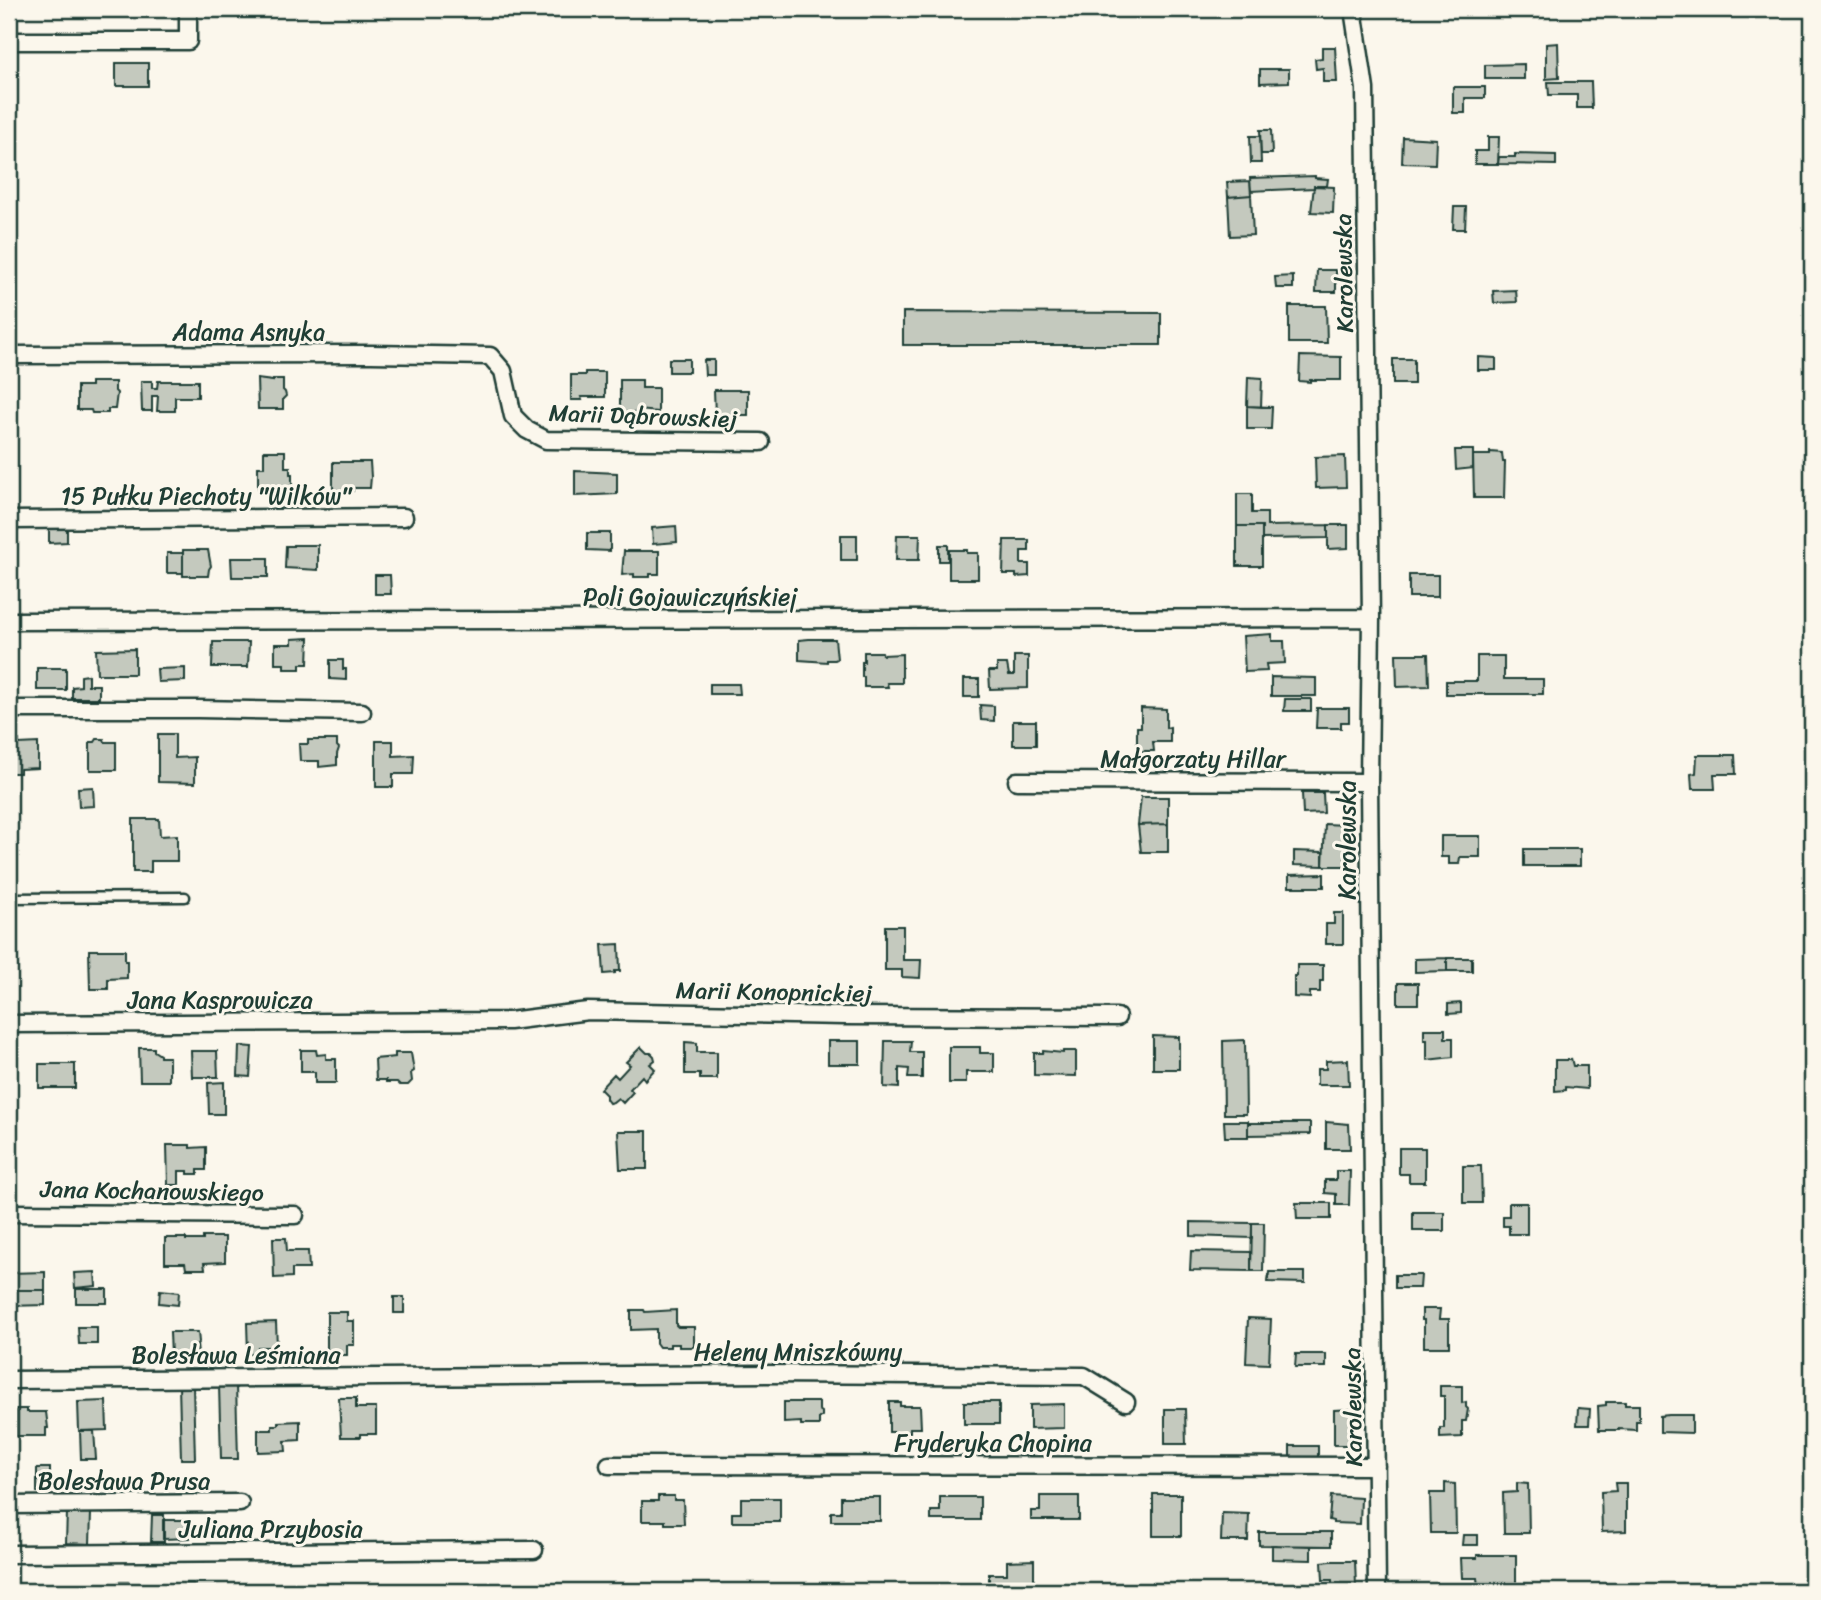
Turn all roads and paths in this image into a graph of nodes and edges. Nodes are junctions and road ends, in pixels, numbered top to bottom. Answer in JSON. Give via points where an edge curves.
{"nodes":[{"id":1,"x":188,"y":9,"type":"edge"},
{"id":2,"x":1353,"y":9,"type":"edge"},
{"id":3,"x":9,"y":41,"type":"edge"},
{"id":4,"x":9,"y":355,"type":"edge"},
{"id":5,"x":490,"y":356,"type":"joint"},
{"id":6,"x":761,"y":442,"type":"dead end"},
{"id":7,"x":404,"y":517,"type":"dead end"},
{"id":8,"x":9,"y":520,"type":"edge"},
{"id":9,"x":1371,"y":618,"type":"junction"},
{"id":10,"x":9,"y":621,"type":"edge"},
{"id":11,"x":9,"y":709,"type":"edge"},
{"id":12,"x":362,"y":712,"type":"dead end"},
{"id":13,"x":1017,"y":781,"type":"dead end"},
{"id":14,"x":1369,"y":782,"type":"junction"},
{"id":15,"x":186,"y":897,"type":"dead end"},
{"id":16,"x":9,"y":898,"type":"edge"},
{"id":17,"x":1117,"y":1017,"type":"dead end"},
{"id":18,"x":432,"y":1021,"type":"joint"},
{"id":19,"x":9,"y":1024,"type":"edge"},
{"id":20,"x":9,"y":1213,"type":"edge"},
{"id":21,"x":295,"y":1215,"type":"dead end"},
{"id":22,"x":463,"y":1376,"type":"joint"},
{"id":23,"x":9,"y":1380,"type":"edge"},
{"id":24,"x":1126,"y":1402,"type":"dead end"},
{"id":25,"x":610,"y":1465,"type":"dead end"},
{"id":26,"x":1376,"y":1466,"type":"junction"},
{"id":27,"x":240,"y":1503,"type":"dead end"},
{"id":28,"x":9,"y":1505,"type":"edge"},
{"id":29,"x":534,"y":1550,"type":"dead end"},
{"id":30,"x":9,"y":1554,"type":"edge"},
{"id":31,"x":1377,"y":1591,"type":"edge"}],
"edges":[{"from":1,"to":3,"type":"street","via":[[188,41]]},
{"from":2,"to":9,"type":"street","name":"Karolewska","via":[[1365,89]]},
{"from":4,"to":5,"type":"street","name":"Adama Asnyka"},
{"from":5,"to":6,"type":"street","name":"Marii Dąbrowskiej","via":[[503,370],[513,416],[546,440]]},
{"from":7,"to":8,"type":"street","name":"15 Pułku Piechoty \"Wilków\""},
{"from":9,"to":10,"type":"street","name":"Poli Gojawiczyńskiej"},
{"from":9,"to":14,"type":"street","name":"Karolewska"},
{"from":11,"to":12,"type":"street"},
{"from":13,"to":14,"type":"street","name":"Małgorzaty Hillar"},
{"from":14,"to":26,"type":"street","name":"Karolewska"},
{"from":15,"to":16,"type":"lane"},
{"from":17,"to":18,"type":"street","name":"Marii Konopnickiej","via":[[588,1012],[509,1021]]},
{"from":18,"to":19,"type":"street","name":"Jana Kasprowicza"},
{"from":20,"to":21,"type":"street","name":"Jana Kochanowskiego"},
{"from":22,"to":23,"type":"street","name":"Bolesława Leśmiana"},
{"from":22,"to":24,"type":"street","name":"Heleny Mniszkówny","via":[[1084,1376]]},
{"from":25,"to":26,"type":"street","name":"Fryderyka Chopina"},
{"from":26,"to":31,"type":"street","name":"Karolewska"},
{"from":27,"to":28,"type":"street","name":"Bolesława Prusa"},
{"from":29,"to":30,"type":"street","name":"Juliana Przybosia"}]}
